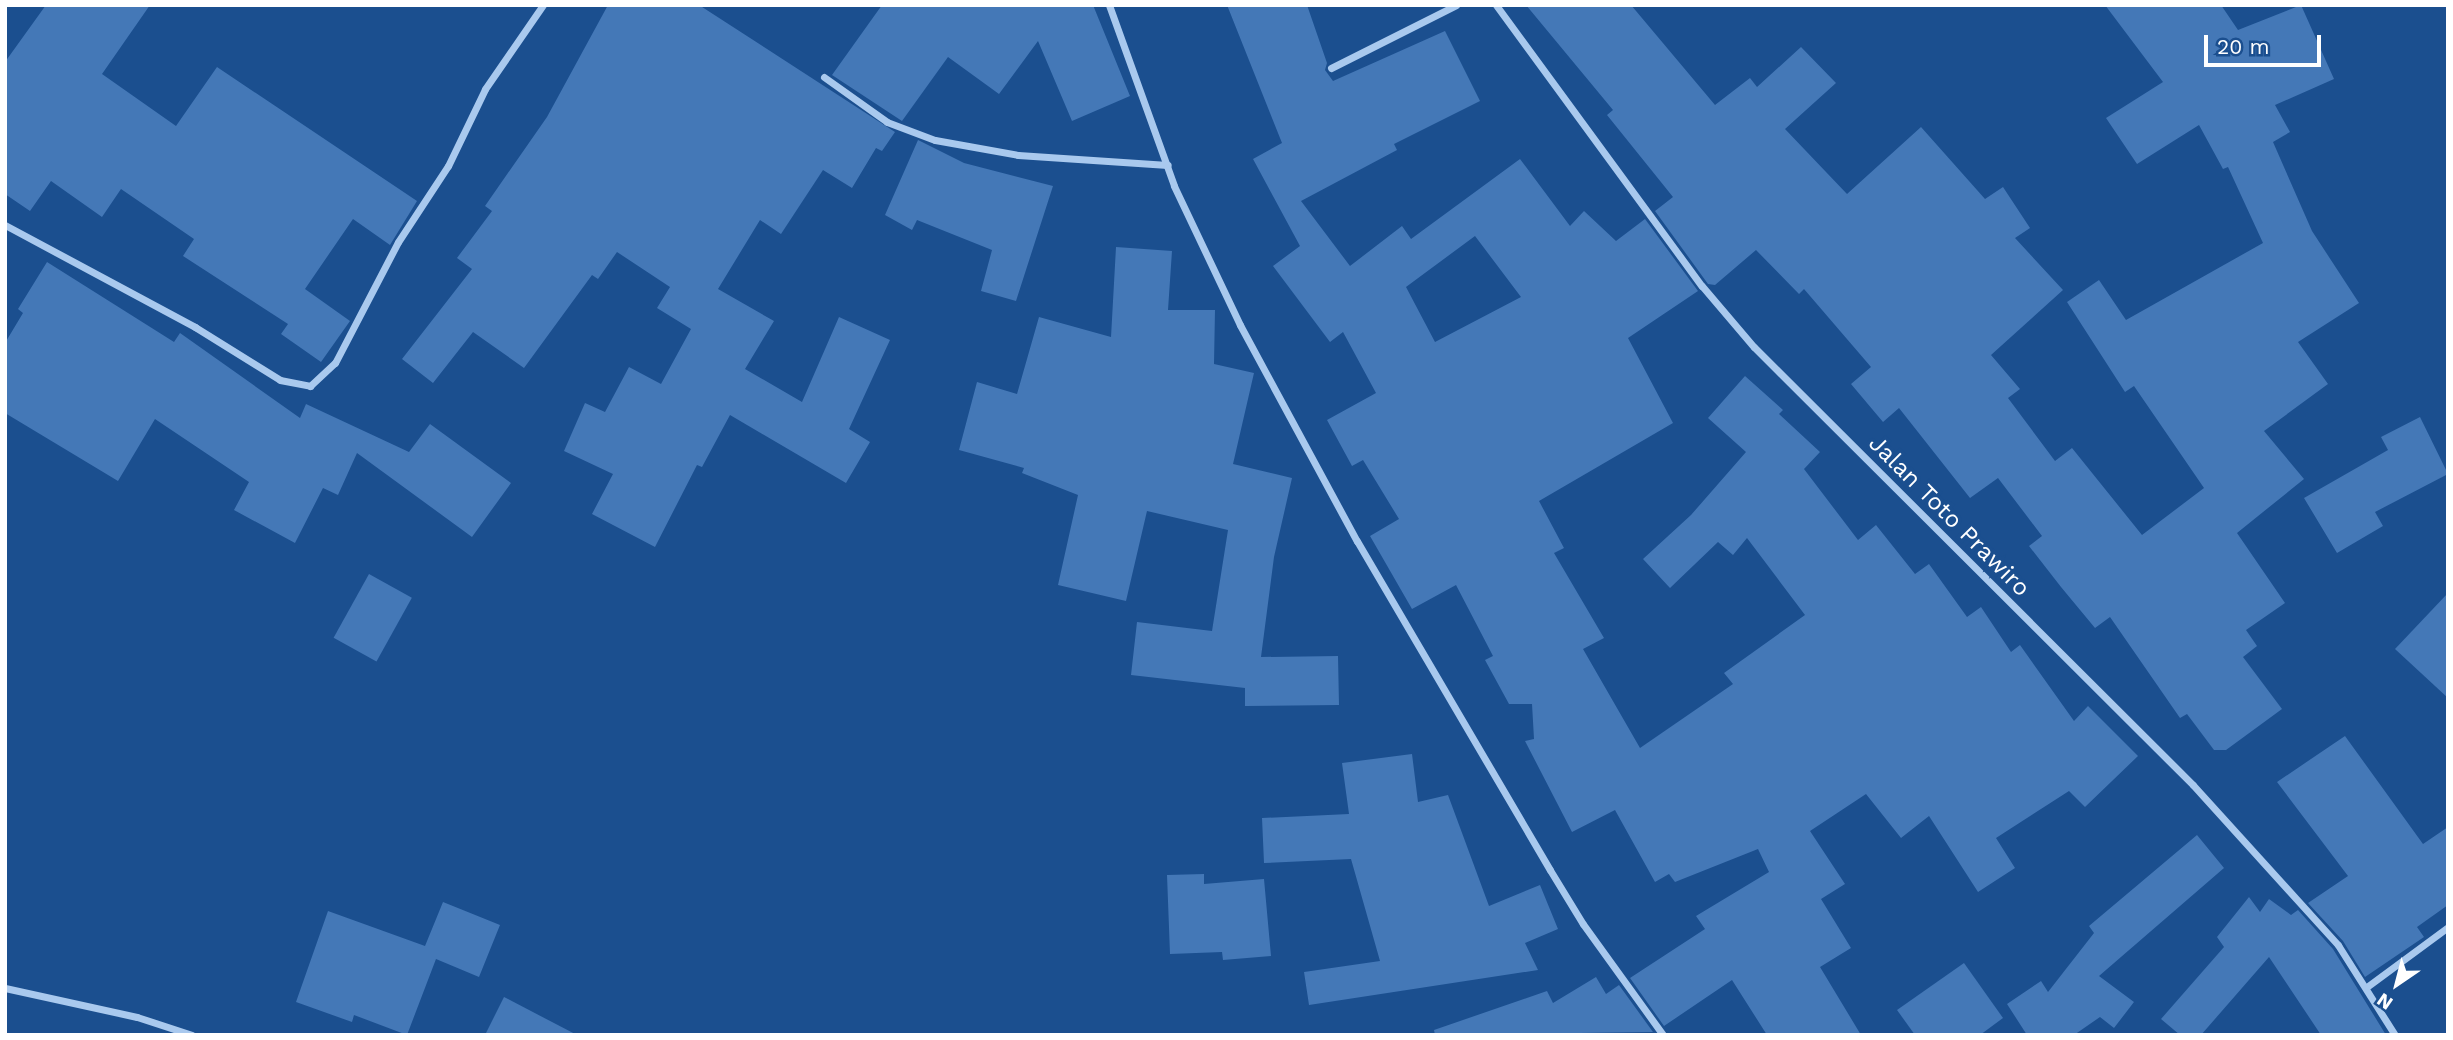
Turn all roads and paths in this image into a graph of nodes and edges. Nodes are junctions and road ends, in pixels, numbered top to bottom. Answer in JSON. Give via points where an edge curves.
{"nodes":[{"id":1,"x":543,"y":5,"type":"edge"},
{"id":2,"x":1109,"y":5,"type":"edge"},
{"id":3,"x":1456,"y":5,"type":"edge"},
{"id":4,"x":1496,"y":5,"type":"edge"},
{"id":5,"x":1331,"y":68,"type":"dead end"},
{"id":6,"x":824,"y":77,"type":"dead end"},
{"id":7,"x":1168,"y":165,"type":"junction"},
{"id":8,"x":5,"y":225,"type":"edge"},
{"id":9,"x":2448,"y":927,"type":"edge"},
{"id":10,"x":2368,"y":986,"type":"junction"},
{"id":11,"x":5,"y":989,"type":"edge"},
{"id":12,"x":192,"y":1035,"type":"edge"},
{"id":13,"x":1663,"y":1035,"type":"edge"},
{"id":14,"x":2395,"y":1035,"type":"edge"}],
"edges":[{"from":1,"to":8,"type":"street","via":[[485,89],[448,166],[398,242],[335,363],[310,386],[280,380],[195,327]]},
{"from":2,"to":7,"type":"street"},
{"from":3,"to":5,"type":"street"},
{"from":4,"to":10,"type":"street","name":"Jalan Toto Prawiro","via":[[1702,286],[1754,347],[2193,785],[2338,945]]},
{"from":6,"to":7,"type":"street","via":[[887,122],[935,140],[1018,155]]},
{"from":7,"to":13,"type":"street","via":[[1240,325],[1357,541],[1583,925]]},
{"from":9,"to":10,"type":"street"},
{"from":10,"to":14,"type":"street","name":"Jalan Toto Prawiro"},
{"from":11,"to":12,"type":"street","via":[[137,1017]]}]}
